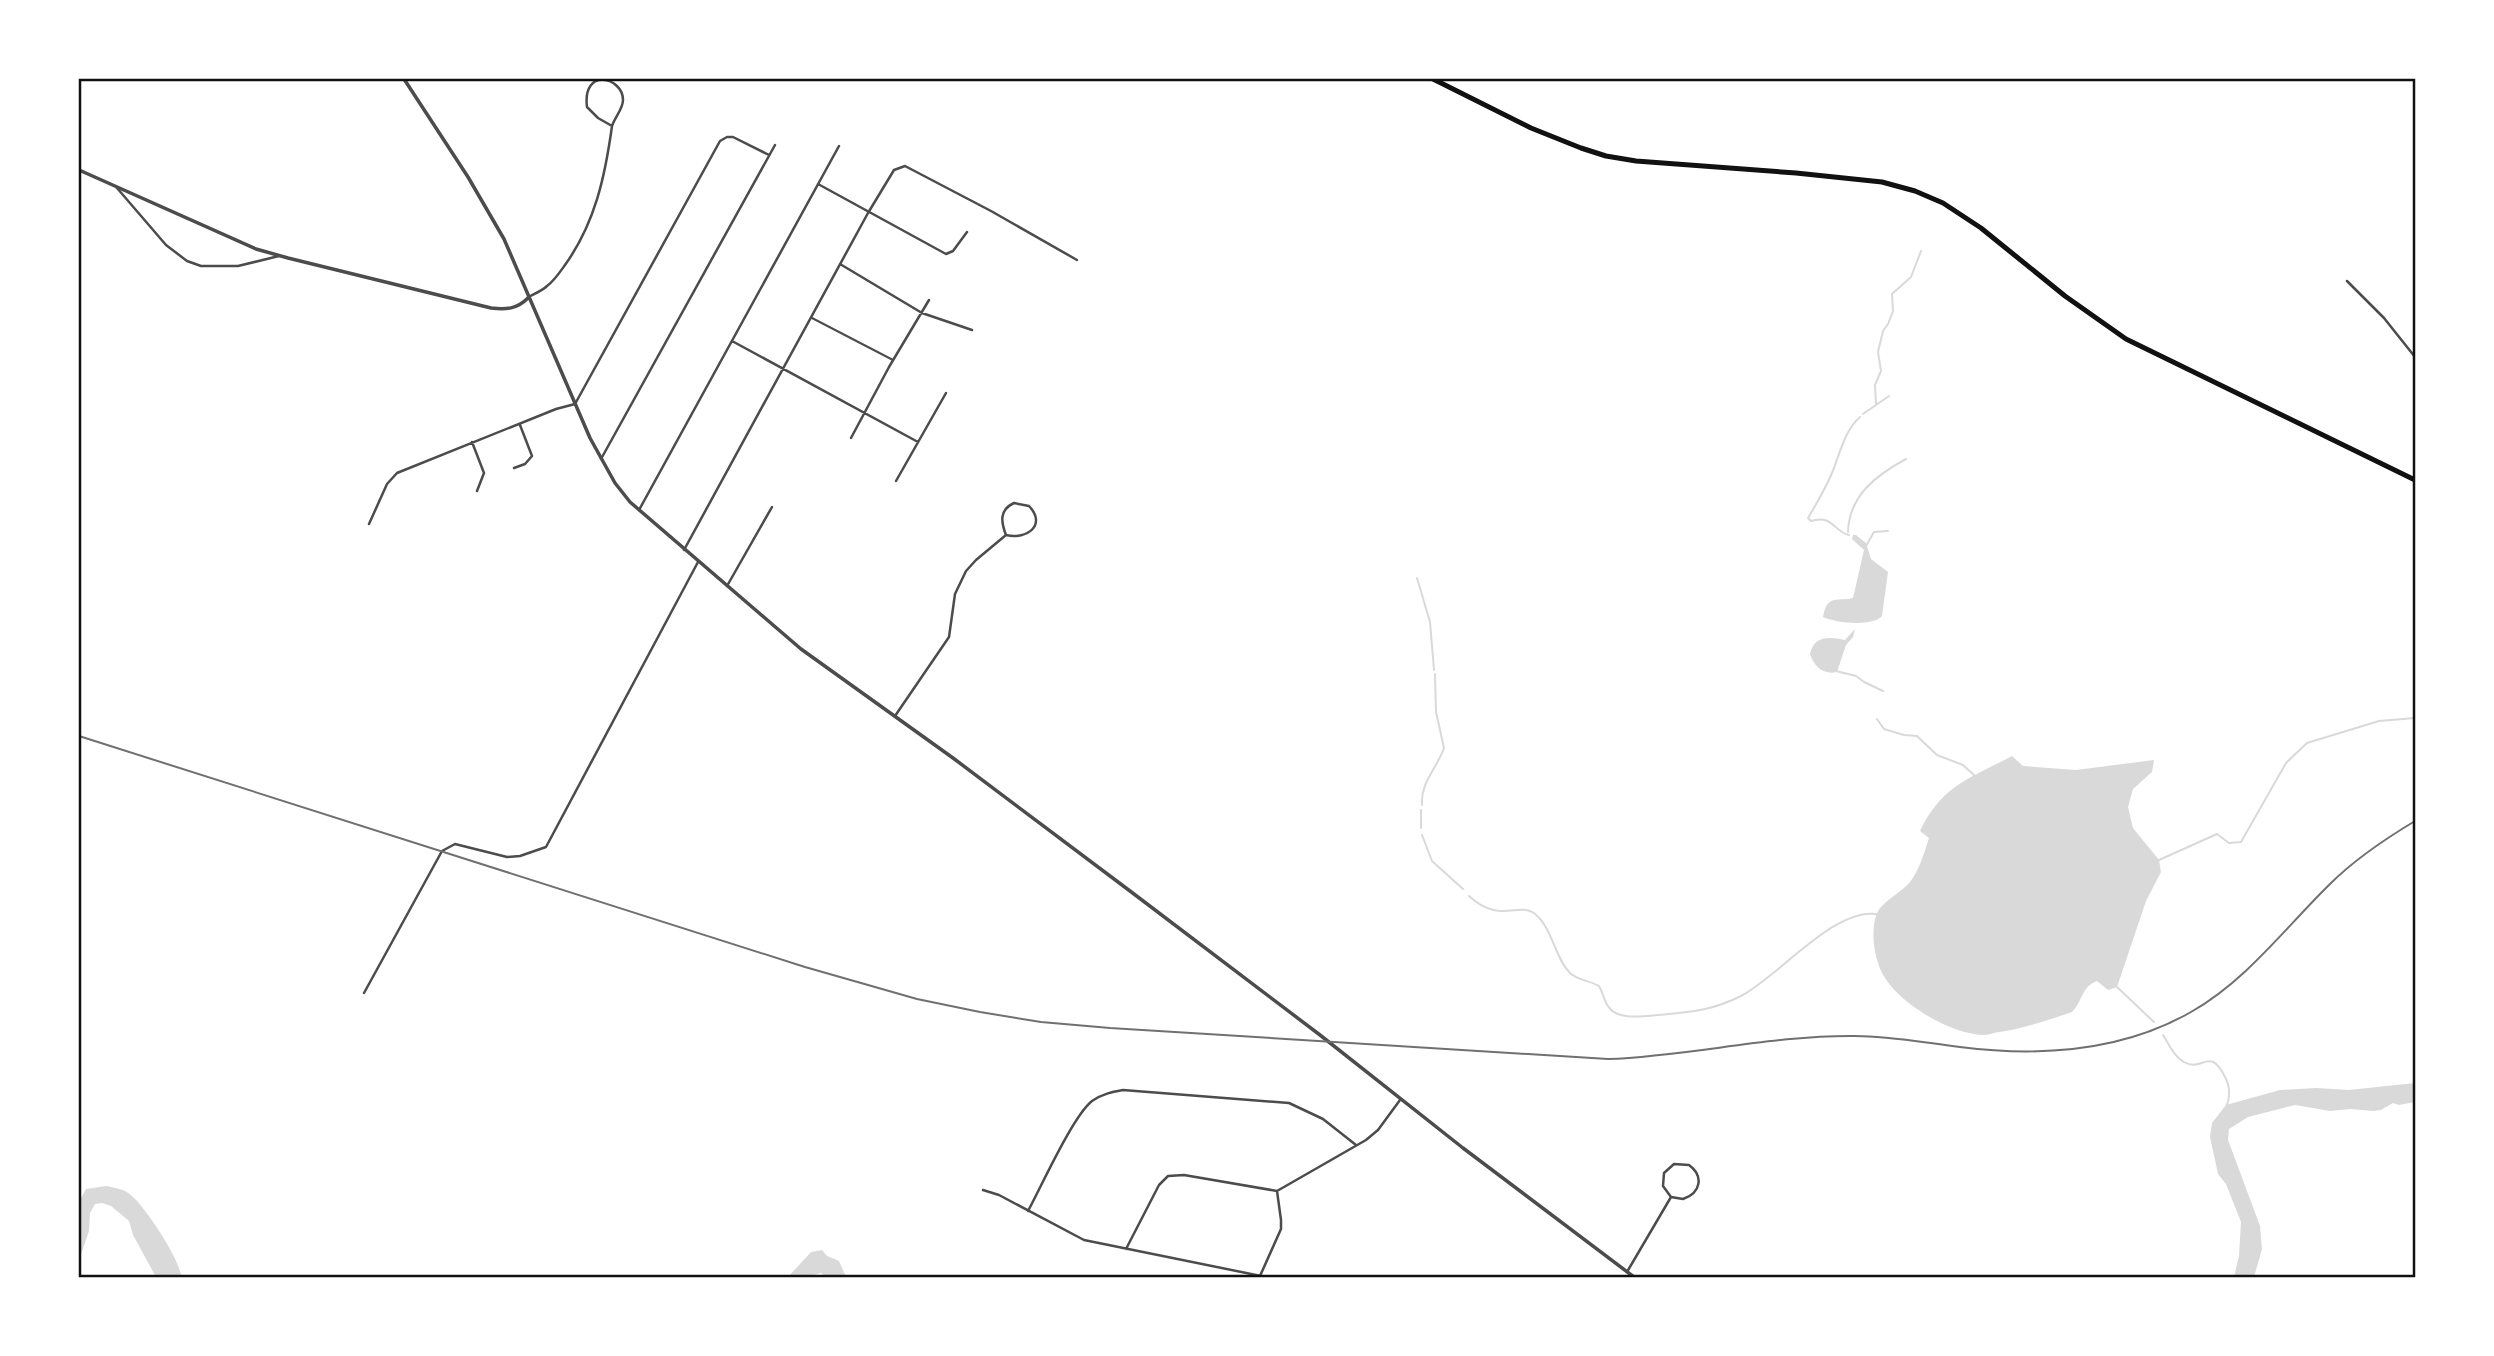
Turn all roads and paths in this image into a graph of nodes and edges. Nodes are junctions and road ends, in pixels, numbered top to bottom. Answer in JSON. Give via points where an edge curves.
{"nodes":[{"id":1,"x":404,"y":79,"type":"edge"},
{"id":2,"x":1433,"y":79,"type":"edge"},
{"id":3,"x":612,"y":126,"type":"junction"},
{"id":4,"x":775,"y":145,"type":"dead end"},
{"id":5,"x":839,"y":146,"type":"dead end"},
{"id":6,"x":769,"y":155,"type":"junction"},
{"id":7,"x":79,"y":170,"type":"edge"},
{"id":8,"x":818,"y":184,"type":"junction"},
{"id":9,"x":115,"y":186,"type":"junction"},
{"id":10,"x":868,"y":213,"type":"junction"},
{"id":11,"x":967,"y":232,"type":"dead end"},
{"id":12,"x":280,"y":256,"type":"junction"},
{"id":13,"x":1077,"y":260,"type":"dead end"},
{"id":14,"x":840,"y":264,"type":"junction"},
{"id":15,"x":2347,"y":281,"type":"dead end"},
{"id":16,"x":528,"y":297,"type":"junction"},
{"id":17,"x":929,"y":300,"type":"dead end"},
{"id":18,"x":922,"y":313,"type":"junction"},
{"id":19,"x":811,"y":318,"type":"junction"},
{"id":20,"x":972,"y":330,"type":"dead end"},
{"id":21,"x":732,"y":341,"type":"junction"},
{"id":22,"x":2415,"y":357,"type":"edge"},
{"id":23,"x":893,"y":360,"type":"junction"},
{"id":24,"x":784,"y":369,"type":"junction"},
{"id":25,"x":946,"y":393,"type":"dead end"},
{"id":26,"x":575,"y":404,"type":"junction"},
{"id":27,"x":866,"y":412,"type":"junction"},
{"id":28,"x":520,"y":425,"type":"junction"},
{"id":29,"x":851,"y":438,"type":"dead end"},
{"id":30,"x":918,"y":442,"type":"junction"},
{"id":31,"x":472,"y":443,"type":"junction"},
{"id":32,"x":601,"y":459,"type":"junction"},
{"id":33,"x":514,"y":468,"type":"dead end"},
{"id":34,"x":2415,"y":480,"type":"edge"},
{"id":35,"x":896,"y":481,"type":"dead end"},
{"id":36,"x":477,"y":491,"type":"dead end"},
{"id":37,"x":772,"y":507,"type":"dead end"},
{"id":38,"x":639,"y":510,"type":"junction"},
{"id":39,"x":369,"y":524,"type":"dead end"},
{"id":40,"x":1006,"y":535,"type":"junction"},
{"id":41,"x":684,"y":550,"type":"junction"},
{"id":42,"x":698,"y":562,"type":"junction"},
{"id":43,"x":727,"y":587,"type":"junction"},
{"id":44,"x":895,"y":716,"type":"junction"},
{"id":45,"x":364,"y":993,"type":"dead end"},
{"id":46,"x":1400,"y":1099,"type":"junction"},
{"id":47,"x":1356,"y":1145,"type":"junction"},
{"id":48,"x":983,"y":1190,"type":"dead end"},
{"id":49,"x":1277,"y":1191,"type":"junction"},
{"id":50,"x":1671,"y":1197,"type":"junction"},
{"id":51,"x":1028,"y":1211,"type":"junction"},
{"id":52,"x":1126,"y":1249,"type":"junction"},
{"id":53,"x":1628,"y":1272,"type":"junction"},
{"id":54,"x":1260,"y":1276,"type":"edge"},
{"id":55,"x":1266,"y":1277,"type":"edge"},
{"id":56,"x":1634,"y":1277,"type":"edge"}],
"edges":[{"from":1,"to":16,"type":"street","via":[[490,215]]},
{"from":2,"to":34,"type":"highway","via":[[1531,128],[1606,156],[1870,181],[1915,191],[1981,228],[2126,339]]},
{"from":3,"to":3,"type":"street","via":[[623,96],[612,82],[593,82],[587,89],[587,107]]},
{"from":3,"to":16,"type":"street","via":[[602,184],[586,231],[548,286]]},
{"from":4,"to":6,"type":"street"},
{"from":5,"to":8,"type":"street"},
{"from":6,"to":26,"type":"street","via":[[733,137],[720,141]]},
{"from":6,"to":32,"type":"street"},
{"from":7,"to":9,"type":"street"},
{"from":8,"to":10,"type":"street"},
{"from":8,"to":21,"type":"street"},
{"from":9,"to":12,"type":"street"},
{"from":9,"to":12,"type":"street","via":[[166,245],[187,261],[201,266],[238,266]]},
{"from":10,"to":11,"type":"street","via":[[949,255]]},
{"from":10,"to":13,"type":"street","via":[[894,170],[905,166]]},
{"from":10,"to":14,"type":"street"},
{"from":12,"to":16,"type":"street","via":[[491,308],[509,309]]},
{"from":14,"to":18,"type":"street"},
{"from":14,"to":19,"type":"street"},
{"from":15,"to":22,"type":"street"},
{"from":16,"to":26,"type":"street"},
{"from":17,"to":18,"type":"street"},
{"from":18,"to":20,"type":"street"},
{"from":18,"to":23,"type":"street"},
{"from":19,"to":23,"type":"lane"},
{"from":19,"to":24,"type":"street"},
{"from":21,"to":24,"type":"street"},
{"from":21,"to":38,"type":"street"},
{"from":23,"to":27,"type":"street"},
{"from":24,"to":27,"type":"street"},
{"from":24,"to":41,"type":"street"},
{"from":25,"to":30,"type":"street"},
{"from":26,"to":28,"type":"street"},
{"from":26,"to":32,"type":"street"},
{"from":27,"to":29,"type":"street"},
{"from":27,"to":30,"type":"street"},
{"from":28,"to":31,"type":"street"},
{"from":28,"to":33,"type":"street","via":[[532,456]]},
{"from":30,"to":35,"type":"street"},
{"from":31,"to":36,"type":"street","via":[[484,473]]},
{"from":31,"to":39,"type":"street","via":[[397,473]]},
{"from":32,"to":38,"type":"street","via":[[614,483]]},
{"from":37,"to":43,"type":"street"},
{"from":38,"to":41,"type":"street"},
{"from":40,"to":40,"type":"street","via":[[1030,532],[1036,521],[1029,506],[1014,503],[1006,508],[1002,519]]},
{"from":40,"to":44,"type":"street","via":[[966,571],[955,594],[949,636]]},
{"from":41,"to":42,"type":"street"},
{"from":42,"to":43,"type":"street"},
{"from":42,"to":45,"type":"street","via":[[546,847],[507,857],[455,844],[442,851]]},
{"from":43,"to":44,"type":"street","via":[[801,649]]},
{"from":44,"to":46,"type":"street"},
{"from":46,"to":47,"type":"street","via":[[1377,1130]]},
{"from":46,"to":53,"type":"street"},
{"from":47,"to":49,"type":"street"},
{"from":47,"to":51,"type":"street","via":[[1323,1119],[1289,1103],[1113,1092],[1097,1098],[1082,1112]]},
{"from":48,"to":51,"type":"street"},
{"from":49,"to":52,"type":"street","via":[[1168,1176]]},
{"from":49,"to":54,"type":"street","via":[[1281,1229]]},
{"from":50,"to":50,"type":"street","via":[[1663,1186],[1666,1170],[1679,1163],[1692,1167],[1699,1178],[1696,1191],[1687,1199]]},
{"from":50,"to":53,"type":"street"},
{"from":51,"to":52,"type":"street","via":[[1077,1238]]},
{"from":52,"to":54,"type":"street"},
{"from":53,"to":56,"type":"street"},
{"from":54,"to":55,"type":"street"}]}
